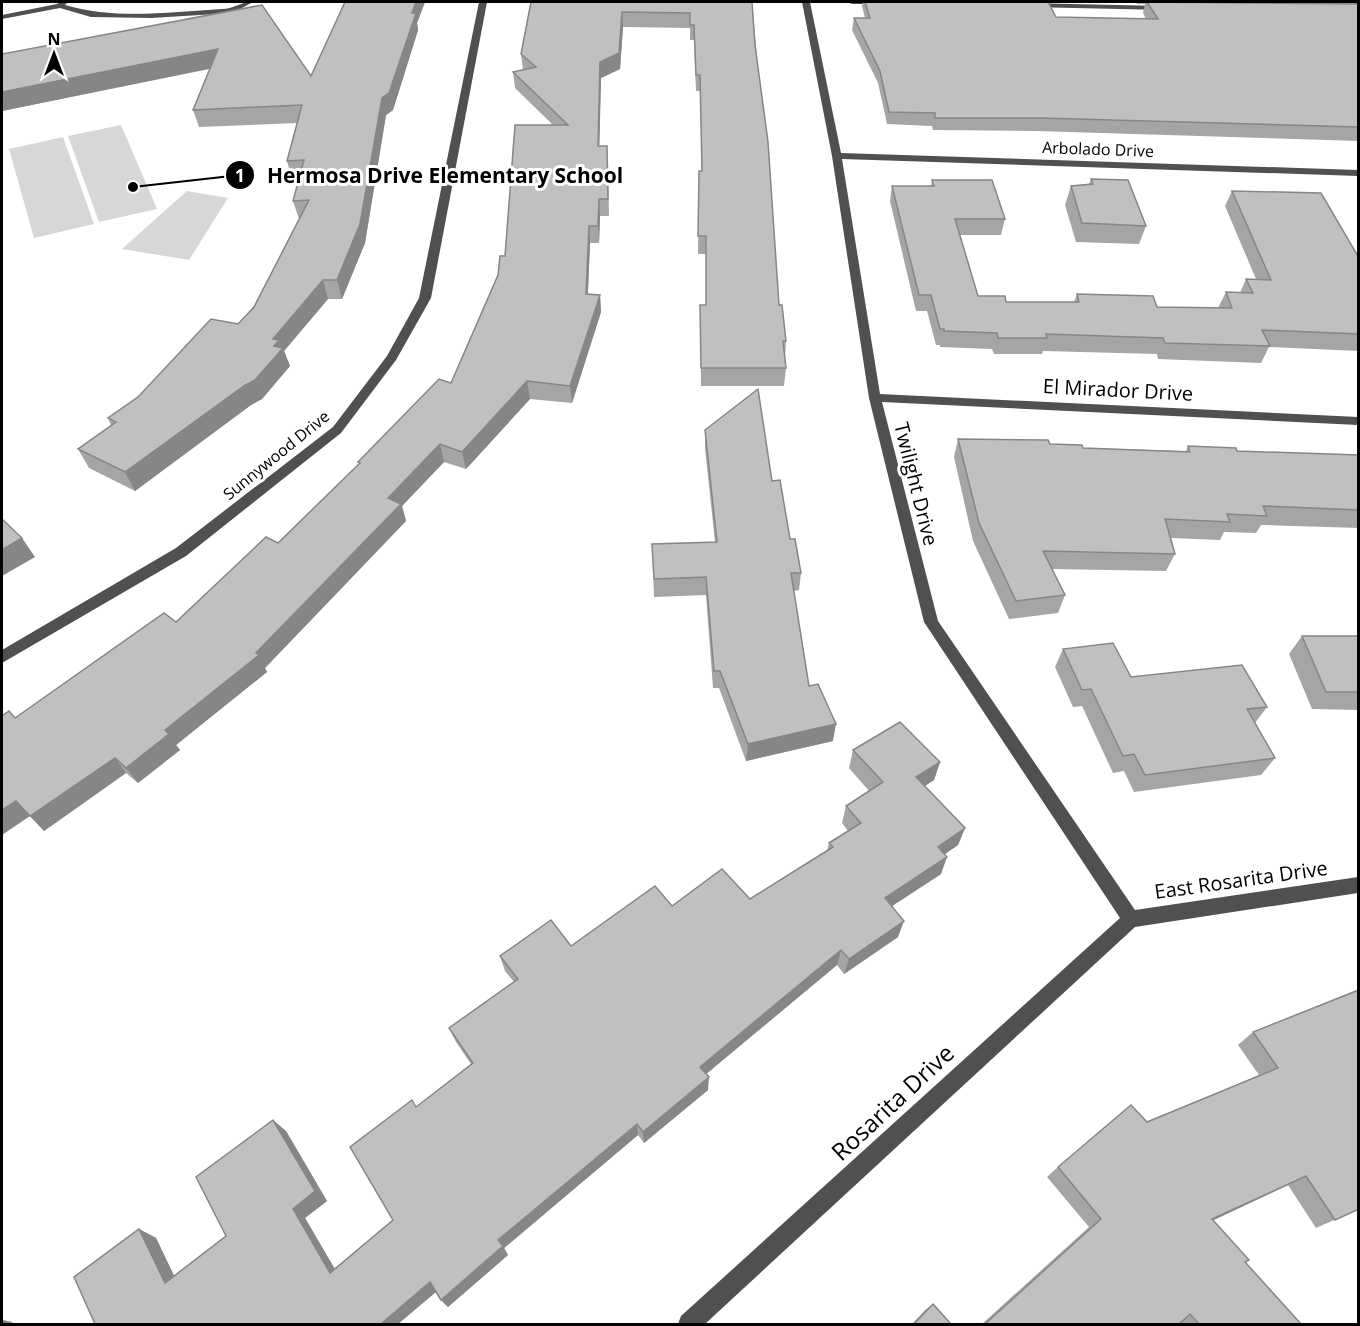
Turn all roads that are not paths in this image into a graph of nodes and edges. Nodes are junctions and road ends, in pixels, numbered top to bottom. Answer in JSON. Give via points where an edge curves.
{"nodes":[{"id":1,"x":249,"y":2,"type":"edge"},
{"id":2,"x":483,"y":2,"type":"edge"},
{"id":3,"x":806,"y":2,"type":"edge"},
{"id":4,"x":852,"y":2,"type":"edge"},
{"id":5,"x":887,"y":2,"type":"edge"},
{"id":6,"x":62,"y":4,"type":"edge"},
{"id":7,"x":1014,"y":4,"type":"edge"},
{"id":8,"x":1103,"y":4,"type":"edge"},
{"id":9,"x":1174,"y":8,"type":"edge"},
{"id":10,"x":2,"y":17,"type":"edge"},
{"id":11,"x":837,"y":156,"type":"junction"},
{"id":12,"x":1359,"y":173,"type":"edge"},
{"id":13,"x":875,"y":398,"type":"junction"},
{"id":14,"x":1359,"y":421,"type":"edge"},
{"id":15,"x":2,"y":657,"type":"edge"},
{"id":16,"x":1359,"y":885,"type":"edge"},
{"id":17,"x":1131,"y":919,"type":"junction"},
{"id":18,"x":689,"y":1324,"type":"edge"}],
"edges":[{"from":1,"to":6,"type":"street","via":[[233,10],[151,16],[91,15]]},
{"from":2,"to":15,"type":"street","name":"Sunnywood Drive","via":[[425,298],[392,357],[337,430],[181,552]]},
{"from":3,"to":11,"type":"street","name":"Twilight Drive"},
{"from":4,"to":5,"type":"street"},
{"from":6,"to":10,"type":"street"},
{"from":7,"to":8,"type":"street"},
{"from":8,"to":9,"type":"street"},
{"from":11,"to":12,"type":"street","name":"Arbolado Drive"},
{"from":11,"to":13,"type":"street","name":"Twilight Drive"},
{"from":13,"to":14,"type":"street","name":"El Mirador Drive"},
{"from":13,"to":17,"type":"street","name":"Twilight Drive","via":[[931,622]]},
{"from":16,"to":17,"type":"street","name":"East Rosarita Drive"},
{"from":17,"to":18,"type":"street","name":"Rosarita Drive"}]}
